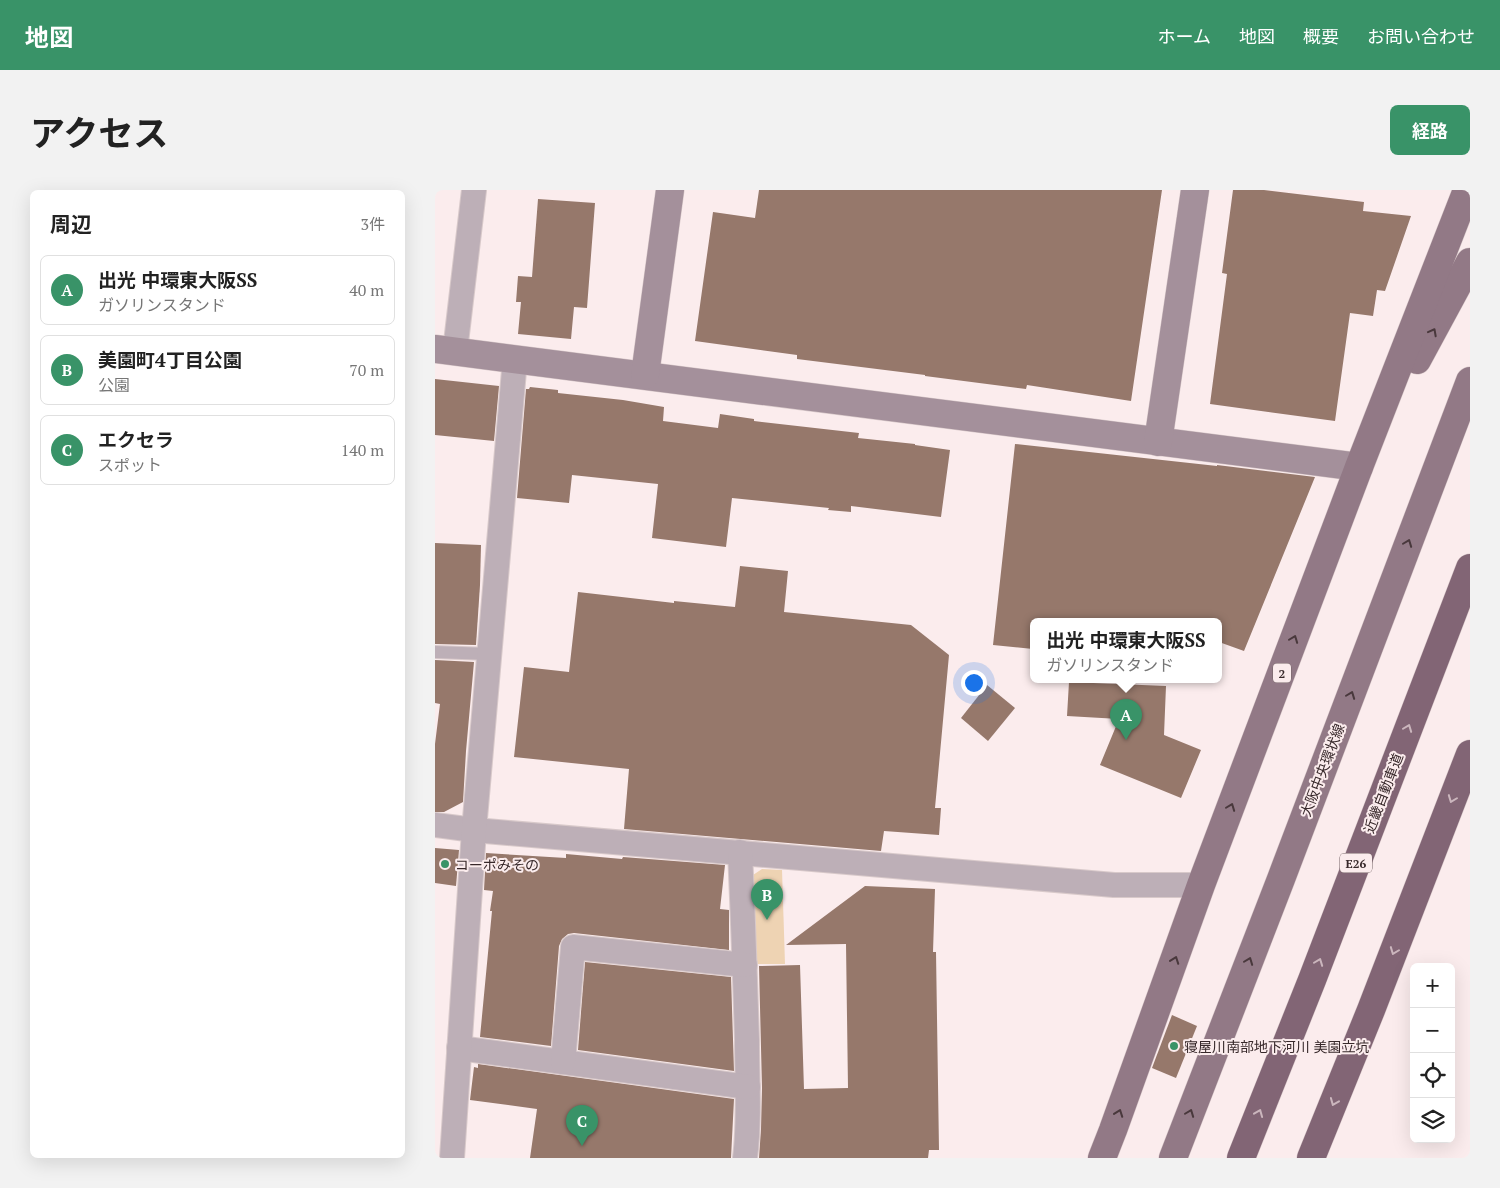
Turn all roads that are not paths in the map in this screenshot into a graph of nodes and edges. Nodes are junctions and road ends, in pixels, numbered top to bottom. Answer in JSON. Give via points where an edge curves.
{"nodes":[{"id":1,"x":474,"y":190,"type":"edge"},
{"id":2,"x":670,"y":190,"type":"edge"},
{"id":3,"x":1195,"y":190,"type":"edge"},
{"id":4,"x":1467,"y":190,"type":"edge"},
{"id":5,"x":1470,"y":262,"type":"edge"},
{"id":6,"x":445,"y":350,"type":"edge"},
{"id":7,"x":515,"y":359,"type":"junction"},
{"id":8,"x":645,"y":375,"type":"junction"},
{"id":9,"x":1470,"y":381,"type":"edge"},
{"id":10,"x":1158,"y":442,"type":"junction"},
{"id":11,"x":1359,"y":467,"type":"junction"},
{"id":12,"x":1470,"y":568,"type":"edge"},
{"id":13,"x":435,"y":652,"type":"edge"},
{"id":14,"x":489,"y":654,"type":"junction"},
{"id":15,"x":1470,"y":754,"type":"edge"},
{"id":16,"x":435,"y":825,"type":"edge"},
{"id":17,"x":474,"y":830,"type":"junction"},
{"id":18,"x":739,"y":852,"type":"junction"},
{"id":19,"x":1201,"y":886,"type":"junction"},
{"id":20,"x":745,"y":965,"type":"junction"},
{"id":21,"x":459,"y":1048,"type":"junction"},
{"id":22,"x":563,"y":1062,"type":"junction"},
{"id":23,"x":748,"y":1087,"type":"junction"},
{"id":24,"x":452,"y":1158,"type":"edge"},
{"id":25,"x":745,"y":1158,"type":"edge"},
{"id":26,"x":1102,"y":1158,"type":"edge"},
{"id":27,"x":1173,"y":1158,"type":"edge"},
{"id":28,"x":1241,"y":1158,"type":"edge"},
{"id":29,"x":1311,"y":1158,"type":"edge"}],
"edges":[{"from":1,"to":6,"type":"street"},
{"from":2,"to":8,"type":"street"},
{"from":3,"to":10,"type":"street"},
{"from":4,"to":11,"type":"main road","number":"2"},
{"from":11,"to":5,"type":"main road","one_way":true},
{"from":6,"to":7,"type":"street"},
{"from":7,"to":8,"type":"street"},
{"from":7,"to":14,"type":"street"},
{"from":8,"to":10,"type":"street"},
{"from":27,"to":9,"type":"main road","name":"大阪中央環状線","one_way":true},
{"from":10,"to":11,"type":"street"},
{"from":19,"to":11,"type":"main road","number":"2","one_way":true},
{"from":28,"to":12,"type":"highway","name":"近畿自動車道","number":"E26","one_way":true},
{"from":13,"to":14,"type":"lane"},
{"from":14,"to":17,"type":"street"},
{"from":15,"to":29,"type":"highway","one_way":true},
{"from":16,"to":17,"type":"street"},
{"from":17,"to":18,"type":"street"},
{"from":17,"to":21,"type":"street"},
{"from":18,"to":19,"type":"street","via":[[1114,885]]},
{"from":18,"to":20,"type":"street"},
{"from":26,"to":19,"type":"main road","number":"2","one_way":true},
{"from":20,"to":22,"type":"street","via":[[573,947]]},
{"from":20,"to":23,"type":"street"},
{"from":21,"to":22,"type":"street"},
{"from":21,"to":24,"type":"street"},
{"from":22,"to":23,"type":"street"},
{"from":23,"to":25,"type":"street"}]}
